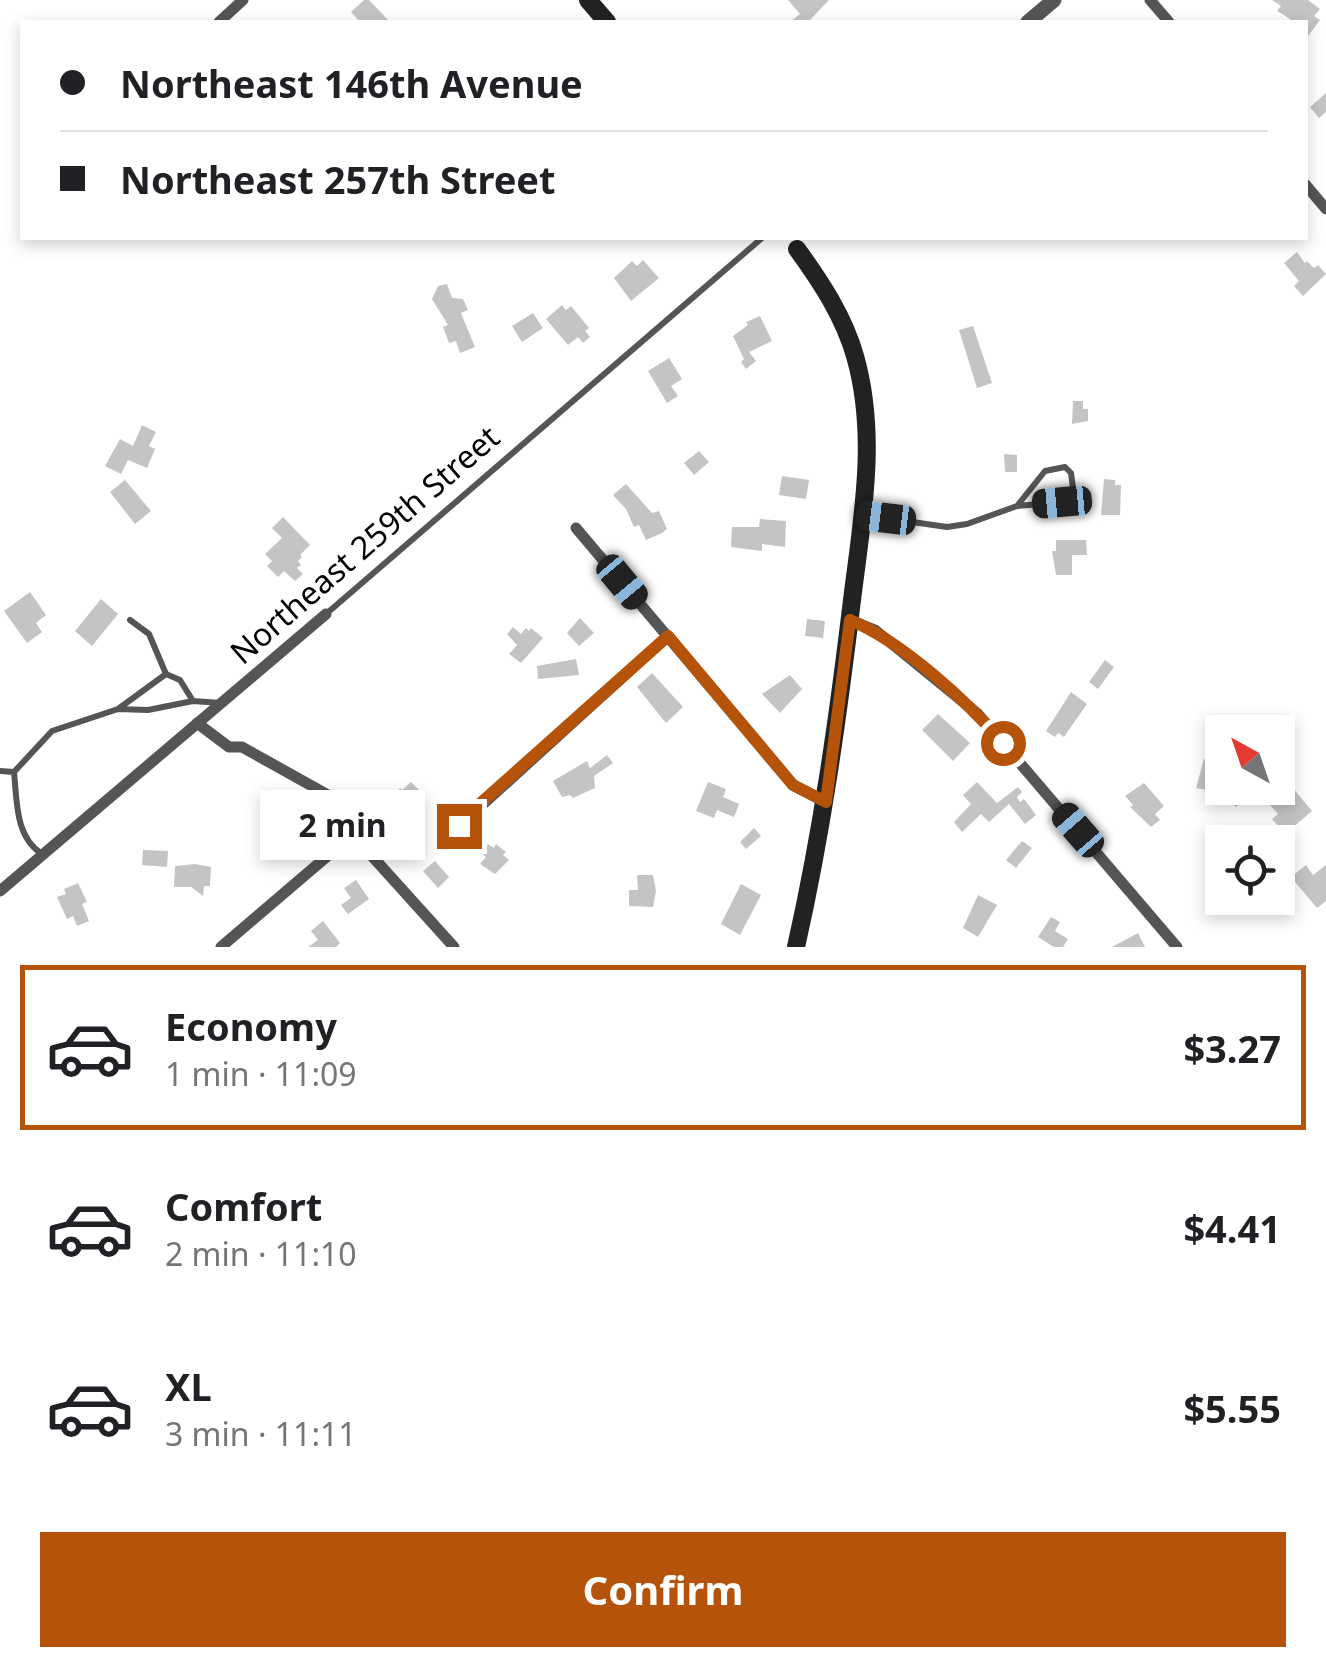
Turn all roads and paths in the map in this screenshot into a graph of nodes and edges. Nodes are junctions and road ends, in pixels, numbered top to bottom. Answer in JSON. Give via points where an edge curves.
{"nodes":[{"id":1,"x":243,"y":0,"type":"edge"},
{"id":2,"x":588,"y":0,"type":"edge"},
{"id":3,"x":1054,"y":0,"type":"edge"},
{"id":4,"x":1150,"y":0,"type":"edge"},
{"id":5,"x":220,"y":20,"type":"edge"},
{"id":6,"x":605,"y":20,"type":"edge"},
{"id":7,"x":1030,"y":20,"type":"edge"},
{"id":8,"x":1167,"y":20,"type":"edge"},
{"id":9,"x":1308,"y":188,"type":"edge"},
{"id":10,"x":1326,"y":209,"type":"edge"},
{"id":11,"x":760,"y":240,"type":"edge"},
{"id":12,"x":793,"y":243,"type":"edge"},
{"id":13,"x":1018,"y":506,"type":"junction"},
{"id":14,"x":862,"y":515,"type":"junction"},
{"id":15,"x":576,"y":528,"type":"dead end"},
{"id":16,"x":326,"y":614,"type":"joint"},
{"id":17,"x":130,"y":620,"type":"dead end"},
{"id":18,"x":850,"y":620,"type":"junction"},
{"id":19,"x":668,"y":636,"type":"junction"},
{"id":20,"x":166,"y":674,"type":"junction"},
{"id":21,"x":192,"y":700,"type":"junction"},
{"id":22,"x":222,"y":703,"type":"junction"},
{"id":23,"x":118,"y":709,"type":"junction"},
{"id":24,"x":198,"y":723,"type":"junction"},
{"id":25,"x":0,"y":771,"type":"edge"},
{"id":26,"x":14,"y":772,"type":"junction"},
{"id":27,"x":826,"y":802,"type":"junction"},
{"id":28,"x":459,"y":826,"type":"dead end"},
{"id":29,"x":350,"y":846,"type":"junction"},
{"id":30,"x":42,"y":855,"type":"junction"},
{"id":31,"x":0,"y":891,"type":"edge"},
{"id":32,"x":222,"y":947,"type":"edge"},
{"id":33,"x":454,"y":947,"type":"edge"},
{"id":34,"x":796,"y":947,"type":"edge"},
{"id":35,"x":1178,"y":947,"type":"edge"}],
"edges":[{"from":1,"to":5,"type":"street"},
{"from":2,"to":6,"type":"main road"},
{"from":3,"to":7,"type":"street"},
{"from":4,"to":8,"type":"street"},
{"from":9,"to":10,"type":"street"},
{"from":11,"to":16,"type":"lane","name":"Northeast 259th Street"},
{"from":12,"to":14,"type":"main road","via":[[835,308],[855,356],[867,435]]},
{"from":13,"to":13,"type":"lane","via":[[1062,502],[1073,488],[1071,473],[1045,470]]},
{"from":13,"to":14,"type":"lane","via":[[947,527]]},
{"from":14,"to":18,"type":"main road"},
{"from":15,"to":19,"type":"street"},
{"from":16,"to":22,"type":"street","name":"Northeast 259th Street"},
{"from":17,"to":20,"type":"lane","via":[[149,634]]},
{"from":18,"to":27,"type":"main road"},
{"from":18,"to":35,"type":"street","via":[[875,630],[978,714]]},
{"from":19,"to":27,"type":"street","via":[[793,785]]},
{"from":19,"to":28,"type":"street"},
{"from":20,"to":21,"type":"lane","via":[[180,680]]},
{"from":20,"to":23,"type":"lane"},
{"from":21,"to":22,"type":"lane"},
{"from":21,"to":23,"type":"lane"},
{"from":22,"to":24,"type":"street","name":"Northeast 259th Street"},
{"from":23,"to":26,"type":"lane","via":[[52,731]]},
{"from":24,"to":29,"type":"street","via":[[229,747],[242,747],[337,800]]},
{"from":24,"to":30,"type":"street","name":"Northeast 259th Street"},
{"from":25,"to":26,"type":"lane"},
{"from":26,"to":30,"type":"lane","via":[[21,826]]},
{"from":27,"to":34,"type":"main road"},
{"from":29,"to":32,"type":"street","via":[[338,847]]},
{"from":29,"to":33,"type":"street","via":[[372,855]]},
{"from":30,"to":31,"type":"street","name":"Northeast 259th Street"}]}
